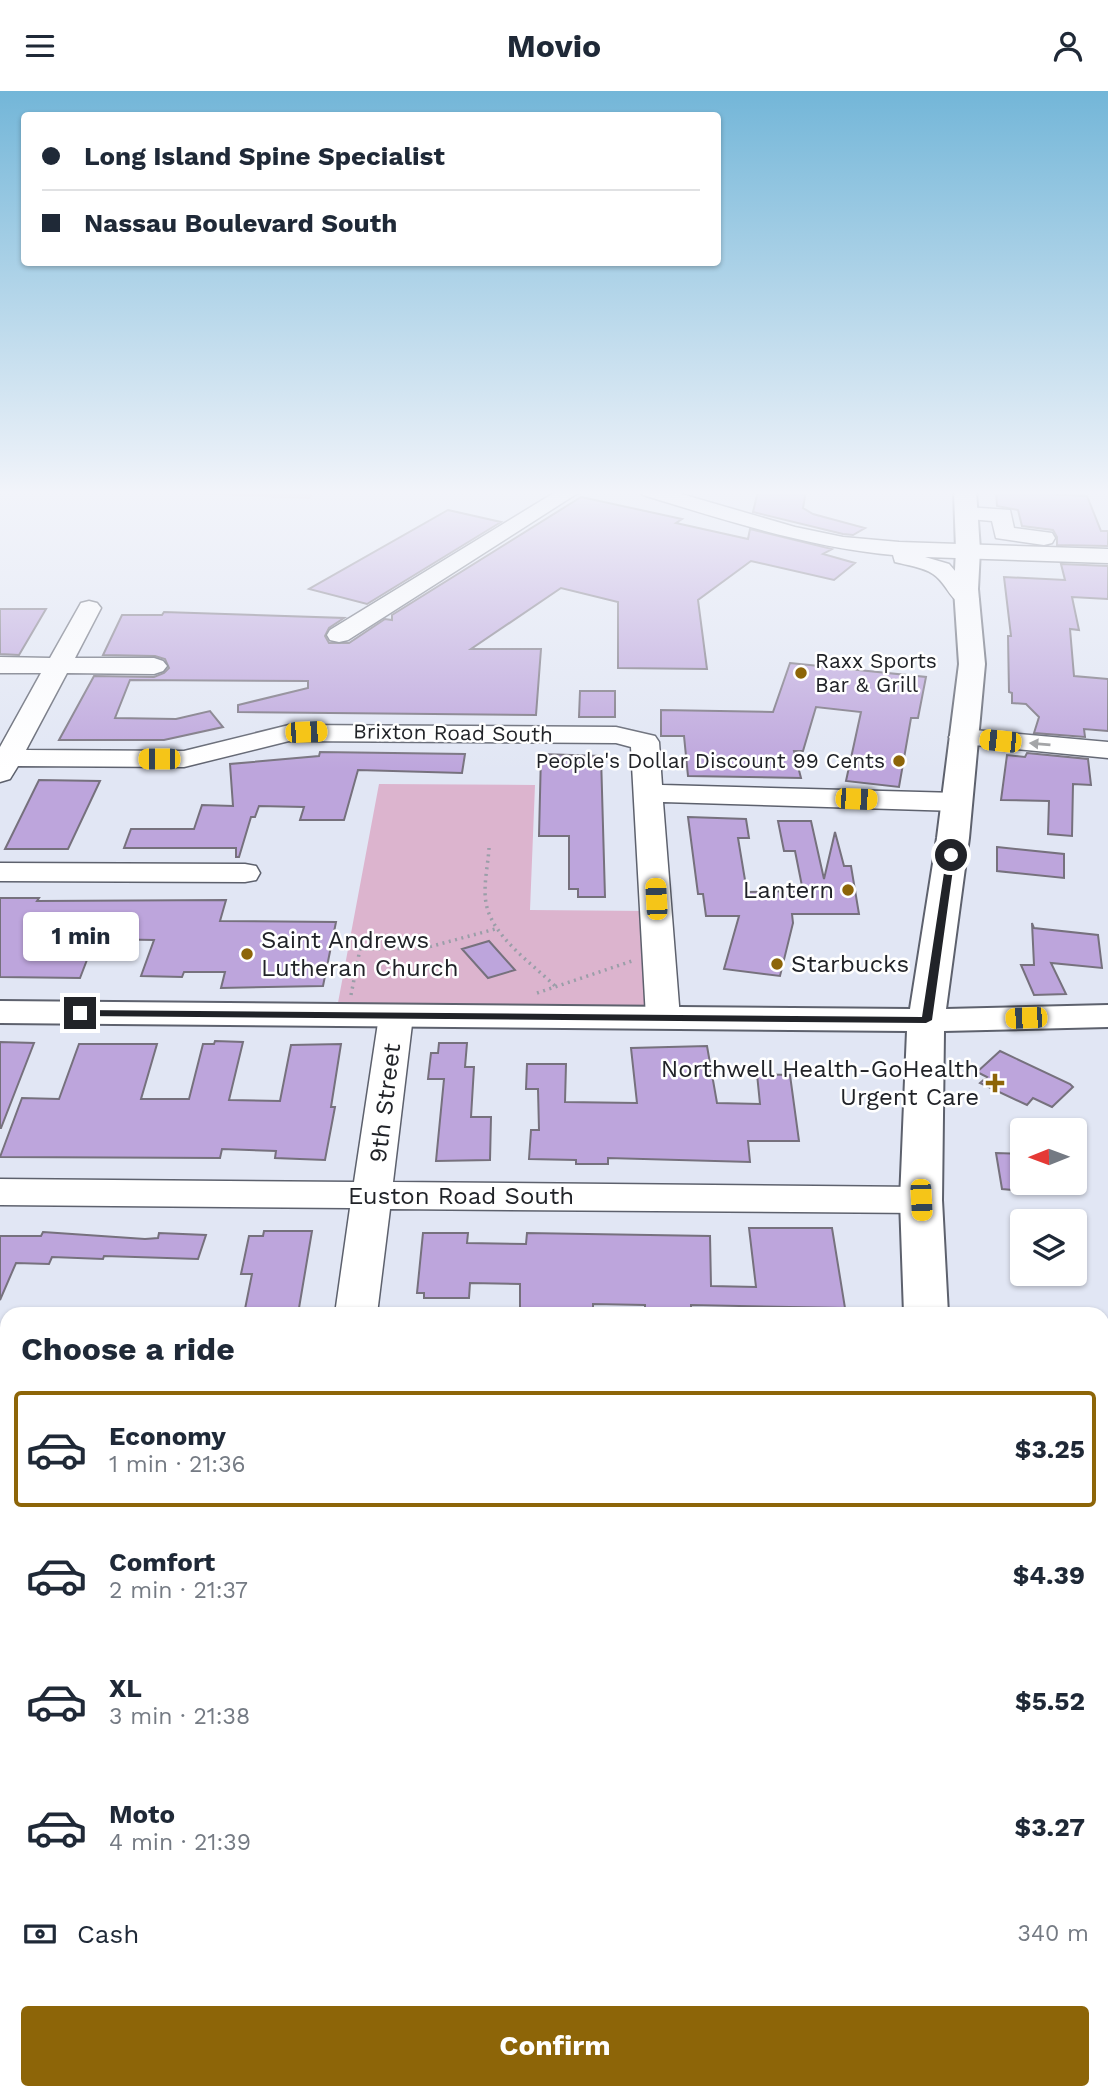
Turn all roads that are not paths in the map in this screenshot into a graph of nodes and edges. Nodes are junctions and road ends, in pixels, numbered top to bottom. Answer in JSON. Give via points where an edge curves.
{"nodes":[{"id":1,"x":421,"y":585,"type":"edge"},
{"id":2,"x":955,"y":585,"type":"edge"},
{"id":3,"x":967,"y":585,"type":"edge"},
{"id":4,"x":967,"y":599,"type":"junction"},
{"id":5,"x":89,"y":608,"type":"dead end"},
{"id":6,"x":340,"y":635,"type":"dead end"},
{"id":7,"x":0,"y":665,"type":"edge"},
{"id":8,"x":58,"y":665,"type":"junction"},
{"id":9,"x":154,"y":666,"type":"dead end"},
{"id":10,"x":963,"y":737,"type":"junction"},
{"id":11,"x":1108,"y":750,"type":"edge"},
{"id":12,"x":3,"y":763,"type":"edge"},
{"id":13,"x":650,"y":793,"type":"junction"},
{"id":14,"x":957,"y":802,"type":"junction"},
{"id":15,"x":0,"y":872,"type":"edge"},
{"id":16,"x":244,"y":873,"type":"dead end"},
{"id":17,"x":0,"y":1012,"type":"edge"},
{"id":18,"x":396,"y":1016,"type":"junction"},
{"id":19,"x":1108,"y":1016,"type":"edge"},
{"id":20,"x":663,"y":1018,"type":"junction"},
{"id":21,"x":926,"y":1020,"type":"junction"},
{"id":22,"x":0,"y":1192,"type":"edge"},
{"id":23,"x":373,"y":1195,"type":"junction"},
{"id":24,"x":921,"y":1200,"type":"junction"},
{"id":25,"x":357,"y":1307,"type":"edge"},
{"id":26,"x":926,"y":1307,"type":"edge"}],
"edges":[{"from":1,"to":6,"type":"street"},
{"from":2,"to":4,"type":"street"},
{"from":3,"to":4,"type":"main road"},
{"from":4,"to":10,"type":"main road","via":[[972,664]]},
{"from":5,"to":8,"type":"street"},
{"from":7,"to":8,"type":"street"},
{"from":8,"to":9,"type":"street"},
{"from":8,"to":12,"type":"street"},
{"from":11,"to":10,"type":"street","one_way":true},
{"from":10,"to":14,"type":"main road"},
{"from":12,"to":13,"type":"street","name":"Brixton Road South","via":[[184,759],[289,733],[616,735],[645,742]]},
{"from":13,"to":14,"type":"street"},
{"from":13,"to":20,"type":"street"},
{"from":14,"to":21,"type":"main road"},
{"from":15,"to":16,"type":"street"},
{"from":17,"to":18,"type":"main road"},
{"from":18,"to":20,"type":"main road"},
{"from":18,"to":23,"type":"street","name":"9th Street"},
{"from":19,"to":21,"type":"main road"},
{"from":20,"to":21,"type":"main road"},
{"from":21,"to":24,"type":"main road"},
{"from":22,"to":23,"type":"street","name":"Euston Road South"},
{"from":23,"to":24,"type":"street","name":"Euston Road South"},
{"from":23,"to":25,"type":"street","name":"9th Street"},
{"from":24,"to":26,"type":"main road"}]}
